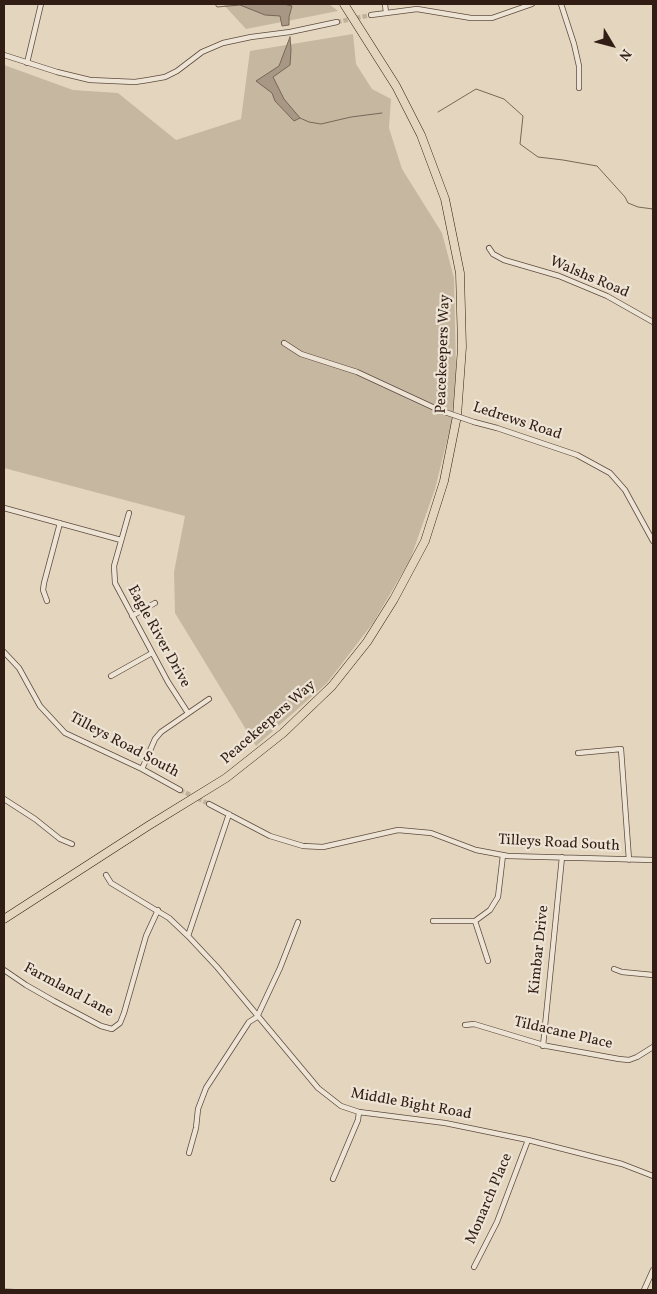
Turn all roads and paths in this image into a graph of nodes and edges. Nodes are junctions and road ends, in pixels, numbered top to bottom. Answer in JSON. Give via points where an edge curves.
{"nodes":[{"id":1,"x":41,"y":4,"type":"edge"},
{"id":2,"x":344,"y":4,"type":"edge"},
{"id":3,"x":385,"y":4,"type":"edge"},
{"id":4,"x":532,"y":4,"type":"edge"},
{"id":5,"x":561,"y":4,"type":"edge"},
{"id":6,"x":386,"y":13,"type":"junction"},
{"id":7,"x":371,"y":14,"type":"tunnel mouth"},
{"id":8,"x":337,"y":22,"type":"tunnel mouth"},
{"id":9,"x":4,"y":55,"type":"edge"},
{"id":10,"x":27,"y":63,"type":"junction"},
{"id":11,"x":579,"y":88,"type":"dead end"},
{"id":12,"x":489,"y":248,"type":"dead end"},
{"id":13,"x":653,"y":322,"type":"edge"},
{"id":14,"x":284,"y":343,"type":"dead end"},
{"id":15,"x":4,"y":508,"type":"edge"},
{"id":16,"x":129,"y":513,"type":"dead end"},
{"id":17,"x":60,"y":523,"type":"junction"},
{"id":18,"x":121,"y":540,"type":"junction"},
{"id":19,"x":653,"y":541,"type":"edge"},
{"id":20,"x":46,"y":601,"type":"dead end"},
{"id":21,"x":156,"y":603,"type":"dead end"},
{"id":22,"x":132,"y":616,"type":"junction"},
{"id":23,"x":4,"y":652,"type":"edge"},
{"id":24,"x":152,"y":653,"type":"junction"},
{"id":25,"x":111,"y":676,"type":"dead end"},
{"id":26,"x":209,"y":699,"type":"dead end"},
{"id":27,"x":188,"y":713,"type":"junction"},
{"id":28,"x":578,"y":753,"type":"dead end"},
{"id":29,"x":142,"y":769,"type":"junction"},
{"id":30,"x":180,"y":790,"type":"tunnel mouth"},
{"id":31,"x":4,"y":799,"type":"edge"},
{"id":32,"x":209,"y":804,"type":"tunnel mouth"},
{"id":33,"x":230,"y":814,"type":"junction"},
{"id":34,"x":72,"y":844,"type":"dead end"},
{"id":35,"x":503,"y":855,"type":"junction"},
{"id":36,"x":562,"y":857,"type":"junction"},
{"id":37,"x":629,"y":860,"type":"junction"},
{"id":38,"x":653,"y":860,"type":"edge"},
{"id":39,"x":106,"y":875,"type":"dead end"},
{"id":40,"x":158,"y":910,"type":"junction"},
{"id":41,"x":4,"y":919,"type":"edge"},
{"id":42,"x":433,"y":921,"type":"dead end"},
{"id":43,"x":475,"y":921,"type":"junction"},
{"id":44,"x":298,"y":922,"type":"dead end"},
{"id":45,"x":188,"y":936,"type":"junction"},
{"id":46,"x":488,"y":961,"type":"dead end"},
{"id":47,"x":614,"y":969,"type":"dead end"},
{"id":48,"x":4,"y":970,"type":"edge"},
{"id":49,"x":653,"y":975,"type":"edge"},
{"id":50,"x":257,"y":1017,"type":"junction"},
{"id":51,"x":465,"y":1025,"type":"dead end"},
{"id":52,"x":544,"y":1046,"type":"junction"},
{"id":53,"x":653,"y":1047,"type":"edge"},
{"id":54,"x":359,"y":1112,"type":"junction"},
{"id":55,"x":528,"y":1140,"type":"junction"},
{"id":56,"x":189,"y":1153,"type":"dead end"},
{"id":57,"x":653,"y":1176,"type":"edge"},
{"id":58,"x":333,"y":1179,"type":"dead end"},
{"id":59,"x":474,"y":1266,"type":"dead end"},
{"id":60,"x":653,"y":1270,"type":"edge"},
{"id":61,"x":644,"y":1290,"type":"edge"}],
"edges":[{"from":1,"to":10,"type":"street"},
{"from":2,"to":41,"type":"highway","name":"Peacekeepers Way","via":[[396,86],[421,135],[445,199],[460,273],[462,347],[457,416],[444,481],[425,541],[367,642],[332,686],[283,733],[226,778]]},
{"from":3,"to":6,"type":"street"},
{"from":4,"to":6,"type":"street","via":[[492,18],[471,18],[417,9]]},
{"from":5,"to":11,"type":"street","via":[[579,66]]},
{"from":6,"to":7,"type":"street"},
{"from":8,"to":10,"type":"street","via":[[223,43],[202,52],[165,77],[135,82],[90,80]]},
{"from":9,"to":10,"type":"street"},
{"from":12,"to":13,"type":"street","name":"Walshs Road","via":[[504,260],[559,276],[606,296]]},
{"from":14,"to":19,"type":"street","name":"Ledrews Road","bridge":true,"via":[[301,354],[357,372],[439,410],[576,455],[610,472],[625,490]]},
{"from":15,"to":17,"type":"street"},
{"from":16,"to":18,"type":"street","name":"Eagle River Drive"},
{"from":17,"to":18,"type":"street"},
{"from":17,"to":20,"type":"street","via":[[44,583]]},
{"from":18,"to":22,"type":"street","name":"Eagle River Drive","via":[[114,577]]},
{"from":21,"to":22,"type":"street"},
{"from":22,"to":24,"type":"street","name":"Eagle River Drive"},
{"from":23,"to":29,"type":"street","name":"Tilleys Road South","via":[[19,668],[40,706],[65,733]]},
{"from":24,"to":25,"type":"street"},
{"from":24,"to":27,"type":"street","name":"Eagle River Drive"},
{"from":26,"to":27,"type":"street"},
{"from":27,"to":29,"type":"street","via":[[158,735]]},
{"from":28,"to":37,"type":"street","via":[[621,749]]},
{"from":29,"to":30,"type":"street","name":"Tilleys Road South"},
{"from":31,"to":34,"type":"street"},
{"from":32,"to":33,"type":"street","name":"Tilleys Road South"},
{"from":33,"to":35,"type":"street","name":"Tilleys Road South","via":[[270,836],[303,846],[323,847],[398,830],[431,833],[476,850]]},
{"from":33,"to":45,"type":"street"},
{"from":35,"to":36,"type":"street","name":"Tilleys Road South"},
{"from":35,"to":43,"type":"street","via":[[498,896],[490,910]]},
{"from":36,"to":37,"type":"street","name":"Tilleys Road South"},
{"from":36,"to":52,"type":"street","name":"Kimbar Drive"},
{"from":37,"to":38,"type":"street","name":"Tilleys Road South"},
{"from":39,"to":40,"type":"street","name":"Middle Bight Road","via":[[111,883]]},
{"from":40,"to":45,"type":"street","name":"Middle Bight Road"},
{"from":40,"to":48,"type":"street","name":"Farmland Lane","via":[[146,936],[124,1013],[120,1023],[112,1029],[54,1001]]},
{"from":42,"to":43,"type":"street"},
{"from":43,"to":46,"type":"street"},
{"from":44,"to":50,"type":"street"},
{"from":45,"to":50,"type":"street","name":"Middle Bight Road"},
{"from":47,"to":49,"type":"street"},
{"from":50,"to":54,"type":"street","name":"Middle Bight Road","via":[[318,1088],[342,1106]]},
{"from":50,"to":56,"type":"street","via":[[248,1022],[206,1088]]},
{"from":51,"to":52,"type":"street","name":"Tildacane Place","via":[[474,1024]]},
{"from":52,"to":53,"type":"street","name":"Tildacane Place","via":[[624,1060],[637,1058]]},
{"from":54,"to":55,"type":"street","name":"Middle Bight Road","via":[[445,1123]]},
{"from":54,"to":58,"type":"street"},
{"from":55,"to":57,"type":"street","name":"Middle Bight Road","via":[[622,1164]]},
{"from":55,"to":59,"type":"street","name":"Monarch Place","via":[[497,1222]]},
{"from":60,"to":61,"type":"street"}]}
